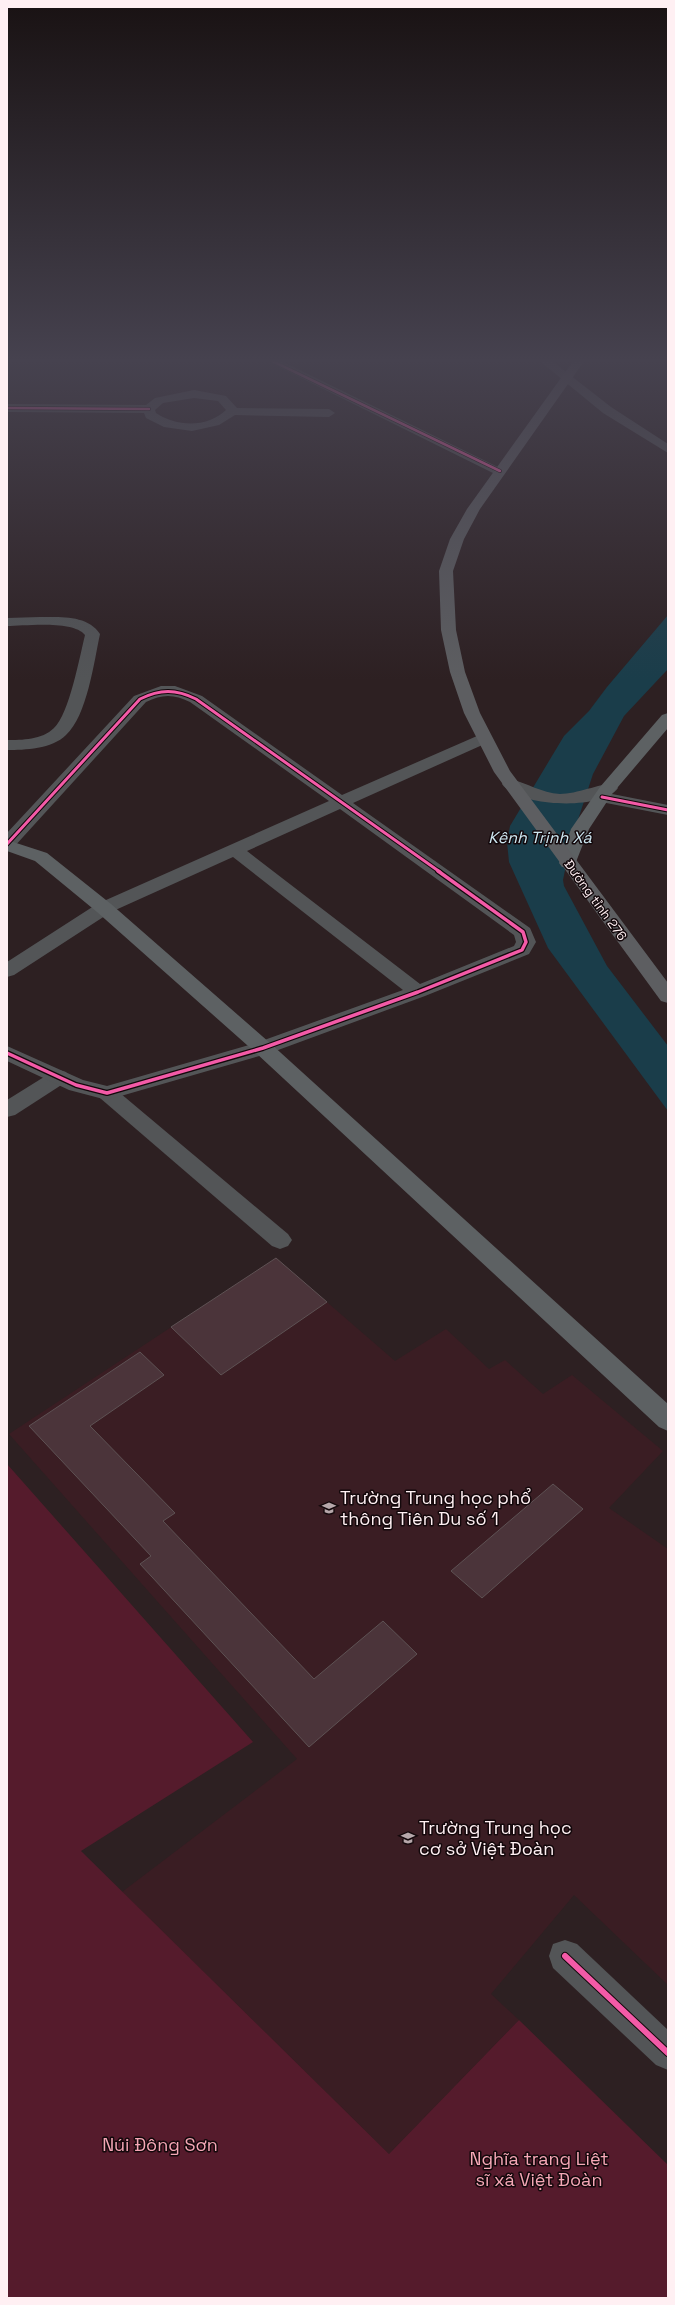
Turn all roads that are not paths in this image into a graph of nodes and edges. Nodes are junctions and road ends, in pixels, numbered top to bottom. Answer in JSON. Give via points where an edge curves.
{"nodes":[{"id":1,"x":487,"y":465,"type":"edge"},
{"id":2,"x":505,"y":465,"type":"edge"},
{"id":3,"x":500,"y":471,"type":"junction"},
{"id":4,"x":7,"y":622,"type":"edge"},
{"id":5,"x":668,"y":718,"type":"edge"},
{"id":6,"x":482,"y":739,"type":"junction"},
{"id":7,"x":7,"y":745,"type":"edge"},
{"id":8,"x":510,"y":784,"type":"junction"},
{"id":9,"x":606,"y":792,"type":"junction"},
{"id":10,"x":340,"y":801,"type":"junction"},
{"id":11,"x":668,"y":810,"type":"edge"},
{"id":12,"x":7,"y":845,"type":"edge"},
{"id":13,"x":234,"y":848,"type":"junction"},
{"id":14,"x":568,"y":863,"type":"junction"},
{"id":15,"x":104,"y":908,"type":"junction"},
{"id":16,"x":7,"y":971,"type":"edge"},
{"id":17,"x":418,"y":992,"type":"junction"},
{"id":18,"x":668,"y":998,"type":"edge"},
{"id":19,"x":263,"y":1048,"type":"junction"},
{"id":20,"x":7,"y":1053,"type":"edge"},
{"id":21,"x":59,"y":1077,"type":"junction"},
{"id":22,"x":106,"y":1093,"type":"junction"},
{"id":23,"x":7,"y":1110,"type":"edge"},
{"id":24,"x":280,"y":1240,"type":"dead end"},
{"id":25,"x":668,"y":1420,"type":"edge"},
{"id":26,"x":565,"y":1956,"type":"dead end"},
{"id":27,"x":668,"y":2053,"type":"edge"}],
"edges":[{"from":1,"to":3,"type":"street"},
{"from":2,"to":3,"type":"main road","name":"Đường tỉnh 276"},
{"from":3,"to":6,"type":"main road","name":"Đường tỉnh 276","via":[[482,495],[462,531],[446,573],[445,593],[450,645],[463,690]]},
{"from":4,"to":7,"type":"street","via":[[75,623],[89,628],[93,634],[67,723],[51,738]]},
{"from":5,"to":9,"type":"main road"},
{"from":6,"to":8,"type":"main road","name":"Đường tỉnh 276"},
{"from":6,"to":10,"type":"street"},
{"from":8,"to":9,"type":"street","via":[[527,792],[562,800]]},
{"from":8,"to":14,"type":"main road","name":"Đường tỉnh 276"},
{"from":9,"to":11,"type":"street"},
{"from":9,"to":14,"type":"main road","via":[[580,829]]},
{"from":10,"to":12,"type":"street","via":[[196,699],[185,693],[154,691],[140,699]]},
{"from":10,"to":13,"type":"street"},
{"from":10,"to":17,"type":"street","via":[[523,932],[526,942],[522,950]]},
{"from":12,"to":15,"type":"main road","via":[[41,857]]},
{"from":13,"to":15,"type":"street"},
{"from":13,"to":17,"type":"street"},
{"from":14,"to":18,"type":"main road","name":"Đường tỉnh 276"},
{"from":15,"to":16,"type":"street"},
{"from":15,"to":19,"type":"main road"},
{"from":17,"to":19,"type":"street"},
{"from":19,"to":22,"type":"street"},
{"from":19,"to":25,"type":"main road"},
{"from":20,"to":21,"type":"street"},
{"from":21,"to":22,"type":"street","via":[[93,1091]]},
{"from":21,"to":23,"type":"street"},
{"from":22,"to":24,"type":"street"},
{"from":26,"to":27,"type":"street"}]}
